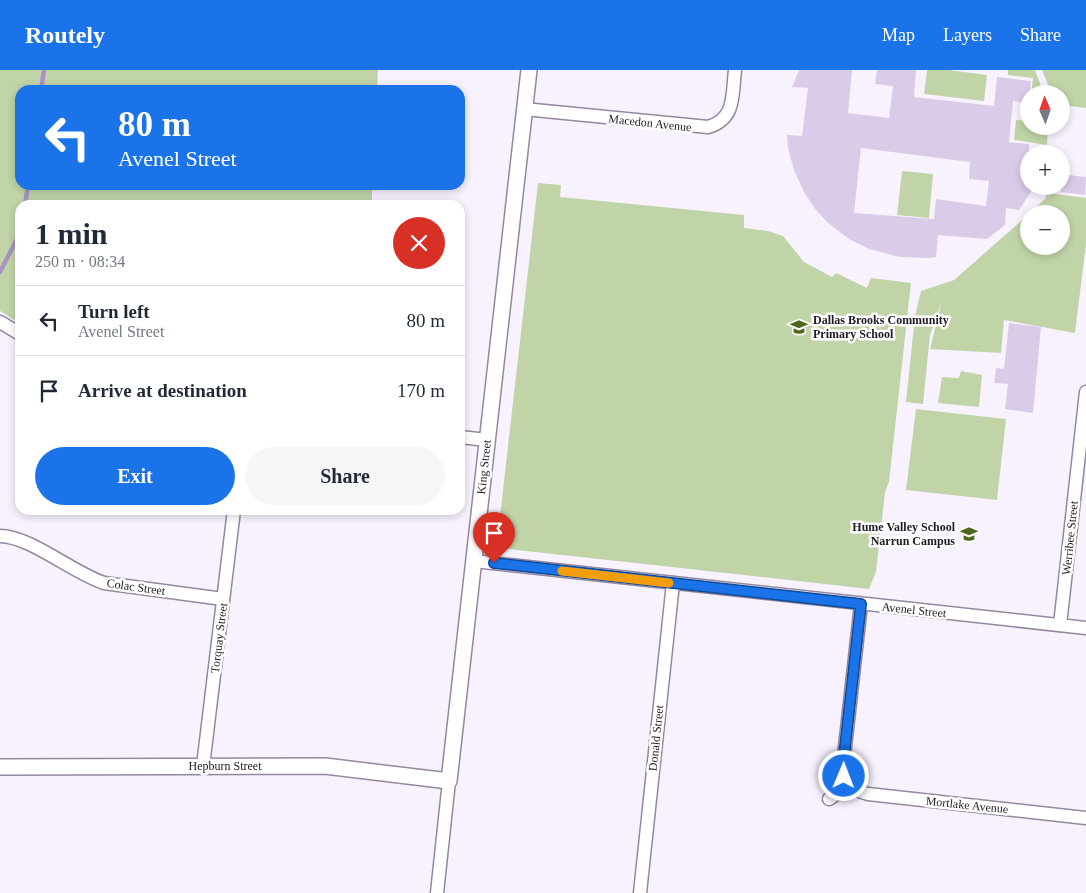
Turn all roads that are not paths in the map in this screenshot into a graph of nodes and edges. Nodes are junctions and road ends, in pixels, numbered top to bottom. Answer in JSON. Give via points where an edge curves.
{"nodes":[{"id":1,"x":528,"y":70,"type":"edge"},
{"id":2,"x":735,"y":70,"type":"edge"},
{"id":3,"x":524,"y":109,"type":"junction"},
{"id":4,"x":0,"y":322,"type":"edge"},
{"id":5,"x":15,"y":331,"type":"edge"},
{"id":6,"x":1086,"y":392,"type":"edge"},
{"id":7,"x":465,"y":437,"type":"edge"},
{"id":8,"x":487,"y":440,"type":"junction"},
{"id":9,"x":233,"y":515,"type":"edge"},
{"id":10,"x":0,"y":536,"type":"edge"},
{"id":11,"x":474,"y":561,"type":"junction"},
{"id":12,"x":674,"y":583,"type":"junction"},
{"id":13,"x":223,"y":599,"type":"junction"},
{"id":14,"x":861,"y":604,"type":"junction"},
{"id":15,"x":1060,"y":625,"type":"junction"},
{"id":16,"x":1086,"y":628,"type":"edge"},
{"id":17,"x":0,"y":766,"type":"edge"},
{"id":18,"x":203,"y":766,"type":"junction"},
{"id":19,"x":449,"y":781,"type":"junction"},
{"id":20,"x":849,"y":786,"type":"junction"},
{"id":21,"x":829,"y":799,"type":"dead end"},
{"id":22,"x":1086,"y":818,"type":"edge"},
{"id":23,"x":437,"y":893,"type":"edge"},
{"id":24,"x":640,"y":893,"type":"edge"}],
"edges":[{"from":1,"to":3,"type":"street","name":"King Street"},
{"from":2,"to":3,"type":"street","name":"Macedon Avenue","via":[[728,114],[708,127]]},
{"from":3,"to":8,"type":"street","name":"King Street"},
{"from":4,"to":5,"type":"street"},
{"from":6,"to":15,"type":"street","name":"Werribee Street"},
{"from":7,"to":8,"type":"street"},
{"from":8,"to":11,"type":"street","name":"King Street"},
{"from":9,"to":13,"type":"street","name":"Torquay Street"},
{"from":10,"to":13,"type":"street","name":"Colac Street","via":[[20,540],[104,583]]},
{"from":11,"to":12,"type":"street","name":"Avenel Street"},
{"from":11,"to":19,"type":"street","name":"King Street"},
{"from":12,"to":14,"type":"street","name":"Avenel Street"},
{"from":12,"to":24,"type":"street","name":"Donald Street"},
{"from":13,"to":18,"type":"street","name":"Torquay Street"},
{"from":14,"to":15,"type":"street","name":"Avenel Street"},
{"from":14,"to":20,"type":"street","via":[[843,765]]},
{"from":15,"to":16,"type":"street","name":"Avenel Street"},
{"from":17,"to":18,"type":"street","name":"Hepburn Street"},
{"from":18,"to":19,"type":"street","name":"Hepburn Street","via":[[325,766]]},
{"from":19,"to":23,"type":"street","name":"King Street"},
{"from":20,"to":21,"type":"street"},
{"from":20,"to":22,"type":"street","name":"Mortlake Avenue","via":[[868,794]]}]}
